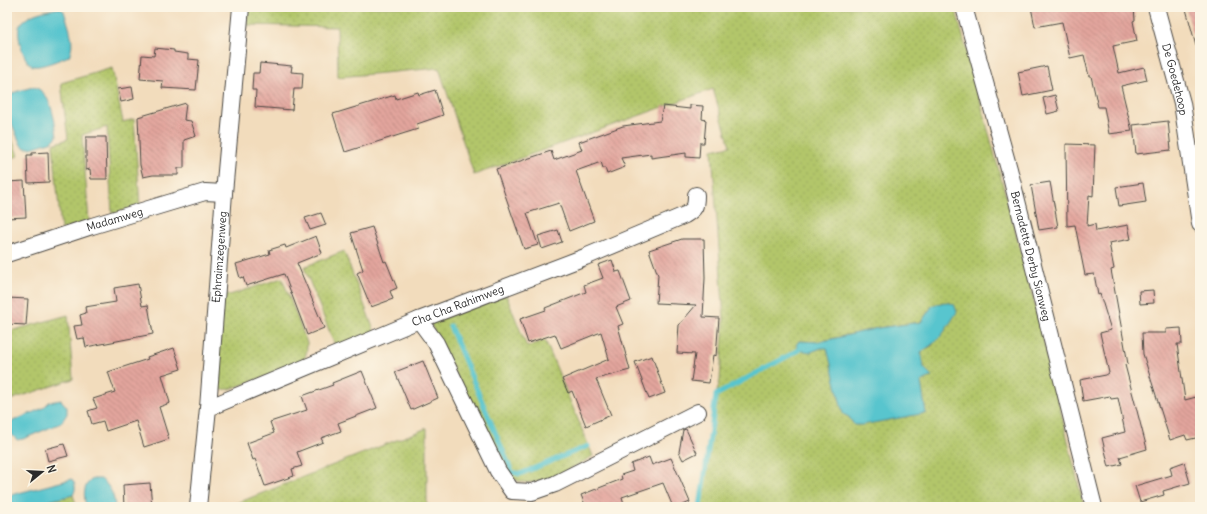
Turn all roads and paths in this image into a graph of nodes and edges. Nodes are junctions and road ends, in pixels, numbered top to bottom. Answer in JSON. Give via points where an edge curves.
{"nodes":[{"id":1,"x":240,"y":7,"type":"edge"},
{"id":2,"x":964,"y":7,"type":"edge"},
{"id":3,"x":1156,"y":7,"type":"edge"},
{"id":4,"x":224,"y":193,"type":"junction"},
{"id":5,"x":696,"y":195,"type":"dead end"},
{"id":6,"x":1200,"y":224,"type":"edge"},
{"id":7,"x":7,"y":254,"type":"edge"},
{"id":8,"x":419,"y":320,"type":"junction"},
{"id":9,"x":208,"y":408,"type":"junction"},
{"id":10,"x":698,"y":412,"type":"dead end"},
{"id":11,"x":198,"y":507,"type":"edge"},
{"id":12,"x":1094,"y":507,"type":"edge"}],
"edges":[{"from":1,"to":4,"type":"street","name":"Ephraimzegenweg"},
{"from":2,"to":12,"type":"street","name":"Bernadette Derby Sionweg","via":[[1009,169]]},
{"from":3,"to":6,"type":"street","name":"De Goedehoop","via":[[1182,103]]},
{"from":4,"to":7,"type":"street","name":"Madamweg","via":[[205,192]]},
{"from":4,"to":9,"type":"street","name":"Ephraimzegenweg"},
{"from":5,"to":8,"type":"street","name":"Cha Cha Rahimweg","via":[[696,205],[685,215],[585,258]]},
{"from":8,"to":9,"type":"street","name":"Cha Cha Rahimweg"},
{"from":8,"to":10,"type":"street","via":[[436,343],[498,471],[512,491],[532,492],[555,484]]},
{"from":9,"to":11,"type":"street","name":"Ephraimzegenweg"}]}
